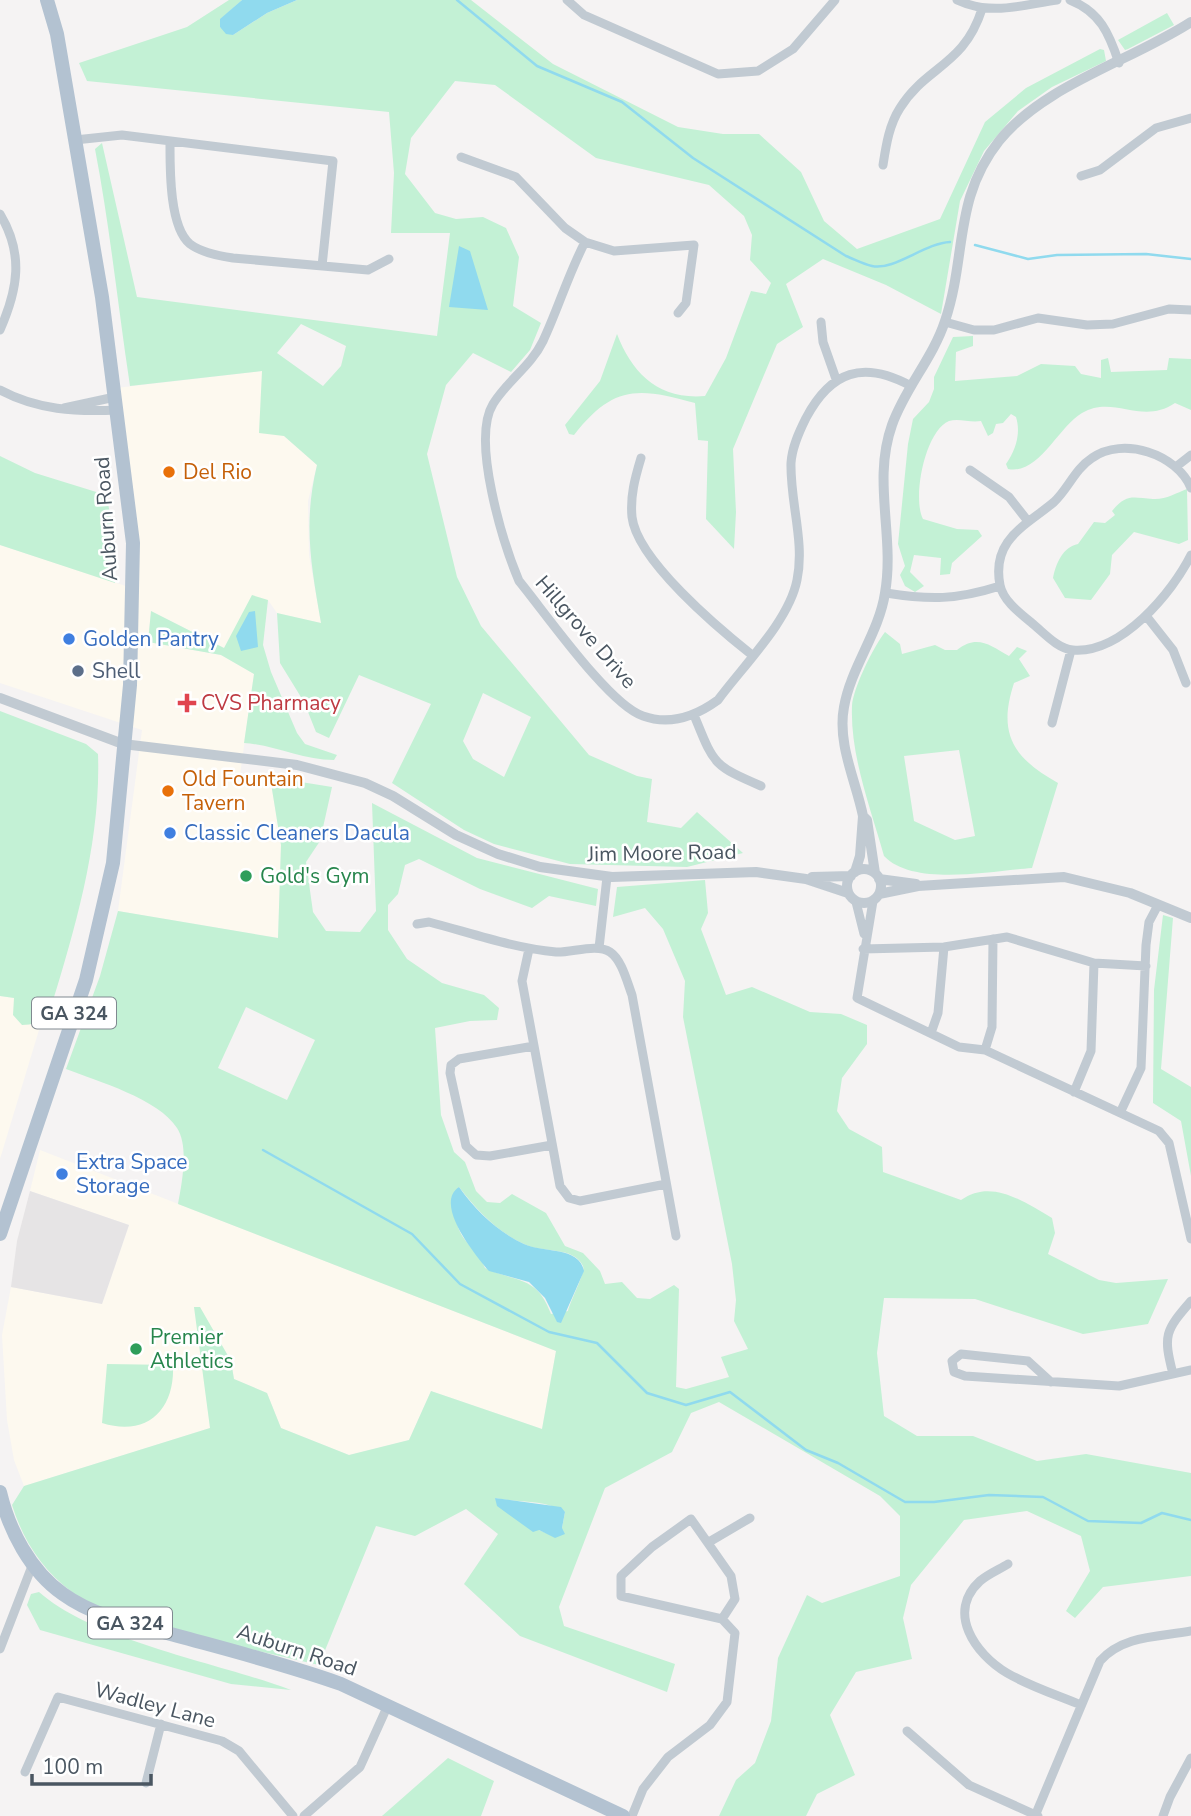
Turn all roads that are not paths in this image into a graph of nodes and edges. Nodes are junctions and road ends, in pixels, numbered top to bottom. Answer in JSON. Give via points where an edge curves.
{"nodes":[{"id":1,"x":47,"y":0,"type":"edge"},
{"id":2,"x":567,"y":0,"type":"edge"},
{"id":3,"x":835,"y":0,"type":"edge"},
{"id":4,"x":957,"y":0,"type":"edge"},
{"id":5,"x":1057,"y":0,"type":"edge"},
{"id":6,"x":1070,"y":0,"type":"edge"},
{"id":7,"x":982,"y":9,"type":"junction"},
{"id":8,"x":1191,"y":22,"type":"edge"},
{"id":9,"x":1119,"y":62,"type":"junction"},
{"id":10,"x":1191,"y":118,"type":"edge"},
{"id":11,"x":75,"y":140,"type":"junction"},
{"id":12,"x":170,"y":141,"type":"junction"},
{"id":13,"x":461,"y":157,"type":"dead end"},
{"id":14,"x":883,"y":165,"type":"dead end"},
{"id":15,"x":1081,"y":176,"type":"dead end"},
{"id":16,"x":0,"y":214,"type":"edge"},
{"id":17,"x":584,"y":242,"type":"junction"},
{"id":18,"x":389,"y":259,"type":"dead end"},
{"id":19,"x":322,"y":266,"type":"junction"},
{"id":20,"x":1191,"y":310,"type":"edge"},
{"id":21,"x":678,"y":313,"type":"dead end"},
{"id":22,"x":821,"y":322,"type":"dead end"},
{"id":23,"x":945,"y":322,"type":"junction"},
{"id":24,"x":0,"y":330,"type":"edge"},
{"id":25,"x":836,"y":379,"type":"junction"},
{"id":26,"x":911,"y":386,"type":"junction"},
{"id":27,"x":0,"y":390,"type":"edge"},
{"id":28,"x":116,"y":403,"type":"junction"},
{"id":29,"x":1191,"y":455,"type":"edge"},
{"id":30,"x":641,"y":458,"type":"dead end"},
{"id":31,"x":1177,"y":466,"type":"junction"},
{"id":32,"x":970,"y":470,"type":"dead end"},
{"id":33,"x":1190,"y":482,"type":"edge"},
{"id":34,"x":1027,"y":520,"type":"junction"},
{"id":35,"x":1191,"y":555,"type":"edge"},
{"id":36,"x":1000,"y":586,"type":"junction"},
{"id":37,"x":886,"y":593,"type":"junction"},
{"id":38,"x":1147,"y":617,"type":"junction"},
{"id":39,"x":1071,"y":650,"type":"junction"},
{"id":40,"x":752,"y":655,"type":"junction"},
{"id":41,"x":1186,"y":682,"type":"dead end"},
{"id":42,"x":0,"y":698,"type":"edge"},
{"id":43,"x":694,"y":715,"type":"junction"},
{"id":44,"x":1052,"y":723,"type":"dead end"},
{"id":45,"x":123,"y":744,"type":"junction"},
{"id":46,"x":761,"y":786,"type":"dead end"},
{"id":47,"x":863,"y":816,"type":"junction"},
{"id":48,"x":853,"y":874,"type":"junction"},
{"id":49,"x":877,"y":876,"type":"junction"},
{"id":50,"x":607,"y":877,"type":"junction"},
{"id":51,"x":806,"y":879,"type":"junction"},
{"id":52,"x":918,"y":886,"type":"junction"},
{"id":53,"x":852,"y":897,"type":"junction"},
{"id":54,"x":876,"y":898,"type":"junction"},
{"id":55,"x":1158,"y":905,"type":"junction"},
{"id":56,"x":1191,"y":918,"type":"edge"},
{"id":57,"x":417,"y":925,"type":"dead end"},
{"id":58,"x":865,"y":936,"type":"junction"},
{"id":59,"x":993,"y":939,"type":"junction"},
{"id":60,"x":944,"y":947,"type":"junction"},
{"id":61,"x":599,"y":948,"type":"junction"},
{"id":62,"x":863,"y":948,"type":"junction"},
{"id":63,"x":529,"y":949,"type":"junction"},
{"id":64,"x":1094,"y":963,"type":"junction"},
{"id":65,"x":1146,"y":966,"type":"junction"},
{"id":66,"x":931,"y":1034,"type":"junction"},
{"id":67,"x":534,"y":1046,"type":"junction"},
{"id":68,"x":985,"y":1050,"type":"junction"},
{"id":69,"x":1074,"y":1092,"type":"junction"},
{"id":70,"x":1119,"y":1113,"type":"junction"},
{"id":71,"x":552,"y":1144,"type":"junction"},
{"id":72,"x":666,"y":1184,"type":"junction"},
{"id":73,"x":0,"y":1234,"type":"edge"},
{"id":74,"x":676,"y":1236,"type":"dead end"},
{"id":75,"x":1191,"y":1239,"type":"edge"},
{"id":76,"x":1191,"y":1301,"type":"edge"},
{"id":77,"x":1191,"y":1370,"type":"edge"},
{"id":78,"x":1173,"y":1374,"type":"junction"},
{"id":79,"x":1051,"y":1382,"type":"junction"},
{"id":80,"x":0,"y":1492,"type":"edge"},
{"id":81,"x":750,"y":1518,"type":"dead end"},
{"id":82,"x":709,"y":1542,"type":"junction"},
{"id":83,"x":1008,"y":1564,"type":"dead end"},
{"id":84,"x":32,"y":1566,"type":"junction"},
{"id":85,"x":722,"y":1619,"type":"junction"},
{"id":86,"x":1191,"y":1632,"type":"edge"},
{"id":87,"x":0,"y":1649,"type":"edge"},
{"id":88,"x":388,"y":1705,"type":"junction"},
{"id":89,"x":1081,"y":1705,"type":"junction"},
{"id":90,"x":161,"y":1724,"type":"junction"},
{"id":91,"x":907,"y":1731,"type":"dead end"},
{"id":92,"x":1191,"y":1758,"type":"edge"},
{"id":93,"x":25,"y":1772,"type":"dead end"},
{"id":94,"x":146,"y":1783,"type":"dead end"},
{"id":95,"x":293,"y":1816,"type":"edge"},
{"id":96,"x":303,"y":1816,"type":"edge"},
{"id":97,"x":622,"y":1816,"type":"edge"},
{"id":98,"x":632,"y":1816,"type":"edge"},
{"id":99,"x":1036,"y":1816,"type":"edge"},
{"id":100,"x":1163,"y":1816,"type":"edge"}],
"edges":[{"from":1,"to":11,"type":"main road","name":"Auburn Road","number":"GA 324"},
{"from":2,"to":3,"type":"street","via":[[584,15],[718,74],[758,71],[793,49]]},
{"from":4,"to":7,"type":"street"},
{"from":5,"to":7,"type":"street"},
{"from":6,"to":9,"type":"street","via":[[1087,7],[1104,26]]},
{"from":7,"to":14,"type":"street","via":[[957,55],[898,110]]},
{"from":8,"to":9,"type":"street"},
{"from":9,"to":23,"type":"street","via":[[1041,103],[1014,124],[986,159],[963,217],[957,274]]},
{"from":10,"to":15,"type":"street","via":[[1156,128],[1101,170]]},
{"from":11,"to":12,"type":"street","via":[[122,135]]},
{"from":11,"to":28,"type":"main road","name":"Auburn Road","number":"GA 324"},
{"from":12,"to":19,"type":"street","via":[[177,219],[191,245],[213,255]]},
{"from":12,"to":19,"type":"street","via":[[333,162]]},
{"from":13,"to":17,"type":"street","via":[[516,177]]},
{"from":16,"to":24,"type":"street","via":[[17,253],[14,297]]},
{"from":17,"to":21,"type":"street","via":[[614,251],[694,245],[686,303]]},
{"from":17,"to":43,"type":"street","name":"Hillgrove Drive","via":[[542,341],[493,404],[484,425],[484,451],[519,580],[615,698],[642,716],[677,720]]},
{"from":18,"to":19,"type":"street","via":[[368,270]]},
{"from":20,"to":23,"type":"street","via":[[1169,309],[1087,326],[1038,318],[994,330]]},
{"from":22,"to":25,"type":"street"},
{"from":23,"to":26,"type":"street"},
{"from":25,"to":26,"type":"street","via":[[869,371],[891,375]]},
{"from":25,"to":40,"type":"street","via":[[821,393],[794,446],[797,581],[788,607]]},
{"from":26,"to":37,"type":"street","via":[[892,424],[883,461]]},
{"from":27,"to":28,"type":"street","via":[[38,407]]},
{"from":28,"to":45,"type":"main road","name":"Auburn Road","number":"GA 324","via":[[133,543],[130,685]]},
{"from":29,"to":31,"type":"street"},
{"from":30,"to":40,"type":"street","via":[[631,494],[632,520],[641,544],[704,616]]},
{"from":31,"to":33,"type":"street"},
{"from":31,"to":34,"type":"street","via":[[1151,452],[1122,449],[1094,456],[1055,501]]},
{"from":32,"to":34,"type":"street","via":[[1009,497]]},
{"from":34,"to":36,"type":"street","via":[[1003,552]]},
{"from":35,"to":38,"type":"street","via":[[1176,584]]},
{"from":36,"to":37,"type":"street","via":[[964,597],[929,600]]},
{"from":36,"to":39,"type":"street","via":[[1013,607]]},
{"from":37,"to":47,"type":"street","via":[[843,708],[843,735]]},
{"from":38,"to":39,"type":"street","via":[[1104,643]]},
{"from":38,"to":41,"type":"street","via":[[1173,650]]},
{"from":39,"to":44,"type":"street"},
{"from":40,"to":43,"type":"street","via":[[718,700]]},
{"from":42,"to":45,"type":"street","name":"Jim Moore Road"},
{"from":43,"to":46,"type":"street","via":[[710,754],[723,769]]},
{"from":45,"to":50,"type":"street","name":"Jim Moore Road","via":[[297,765],[365,783],[456,835],[498,853],[540,867]]},
{"from":45,"to":73,"type":"main road","name":"Auburn Road","number":"GA 324","via":[[113,863],[86,980]]},
{"from":47,"to":48,"type":"street","via":[[860,856]]},
{"from":47,"to":49,"type":"street"},
{"from":48,"to":49,"type":"street","name":"Jim Moore Road","via":[[865,869]]},
{"from":48,"to":51,"type":"street","name":"Jim Moore Road"},
{"from":48,"to":53,"type":"street"},
{"from":49,"to":52,"type":"street"},
{"from":49,"to":54,"type":"street"},
{"from":50,"to":51,"type":"street","name":"Jim Moore Road","via":[[732,871]]},
{"from":50,"to":61,"type":"street"},
{"from":51,"to":53,"type":"street","name":"Jim Moore Road"},
{"from":52,"to":54,"type":"street"},
{"from":52,"to":55,"type":"street","via":[[1064,877]]},
{"from":53,"to":54,"type":"street"},
{"from":53,"to":58,"type":"street"},
{"from":54,"to":58,"type":"street"},
{"from":55,"to":56,"type":"street"},
{"from":55,"to":65,"type":"street","via":[[1149,922]]},
{"from":57,"to":63,"type":"street","via":[[429,922]]},
{"from":58,"to":62,"type":"street"},
{"from":59,"to":60,"type":"street"},
{"from":59,"to":64,"type":"street","via":[[1024,941]]},
{"from":59,"to":68,"type":"street","via":[[992,1027]]},
{"from":60,"to":62,"type":"street"},
{"from":60,"to":66,"type":"street","via":[[938,1013]]},
{"from":61,"to":63,"type":"street","via":[[568,953]]},
{"from":61,"to":72,"type":"street","via":[[610,951],[618,961],[632,995]]},
{"from":62,"to":66,"type":"street","via":[[857,998]]},
{"from":63,"to":67,"type":"street","via":[[522,981]]},
{"from":64,"to":65,"type":"street"},
{"from":64,"to":69,"type":"street","via":[[1091,1051]]},
{"from":65,"to":70,"type":"street","via":[[1141,1068]]},
{"from":66,"to":68,"type":"street","via":[[959,1047]]},
{"from":67,"to":71,"type":"street"},
{"from":67,"to":71,"type":"street","via":[[459,1059],[450,1073],[467,1146],[476,1155]]},
{"from":68,"to":69,"type":"street"},
{"from":69,"to":70,"type":"street"},
{"from":70,"to":75,"type":"street","via":[[1159,1131],[1169,1143]]},
{"from":71,"to":72,"type":"street","via":[[560,1186],[569,1198],[580,1201]]},
{"from":72,"to":74,"type":"street"},
{"from":76,"to":78,"type":"street","via":[[1168,1326],[1165,1344]]},
{"from":77,"to":78,"type":"street"},
{"from":78,"to":79,"type":"street","via":[[1119,1387]]},
{"from":79,"to":79,"type":"street","via":[[1028,1361],[961,1354],[952,1361],[954,1372],[965,1376]]},
{"from":80,"to":84,"type":"main road","name":"Auburn Road","number":"GA 324"},
{"from":81,"to":82,"type":"street"},
{"from":82,"to":85,"type":"street","via":[[731,1576],[735,1598]]},
{"from":82,"to":85,"type":"street","via":[[691,1519],[621,1576],[621,1596]]},
{"from":83,"to":89,"type":"street","via":[[980,1581],[967,1599],[963,1620],[973,1643],[1006,1672]]},
{"from":84,"to":87,"type":"street"},
{"from":84,"to":88,"type":"main road","name":"Auburn Road","number":"GA 324","via":[[62,1594],[103,1616],[293,1666]]},
{"from":85,"to":98,"type":"street","via":[[735,1633],[727,1702],[710,1725],[668,1757],[643,1789]]},
{"from":86,"to":89,"type":"street","via":[[1125,1642],[1110,1650],[1100,1661]]},
{"from":88,"to":96,"type":"street","via":[[360,1767]]},
{"from":88,"to":97,"type":"main road","name":"Auburn Road","number":"GA 324"},
{"from":89,"to":99,"type":"street"},
{"from":90,"to":93,"type":"street","name":"Wadley Lane","via":[[58,1697]]},
{"from":90,"to":94,"type":"street"},
{"from":90,"to":95,"type":"street","name":"Wadley Lane","via":[[222,1741],[239,1751]]},
{"from":91,"to":99,"type":"street","via":[[969,1785]]},
{"from":92,"to":100,"type":"street"}]}
